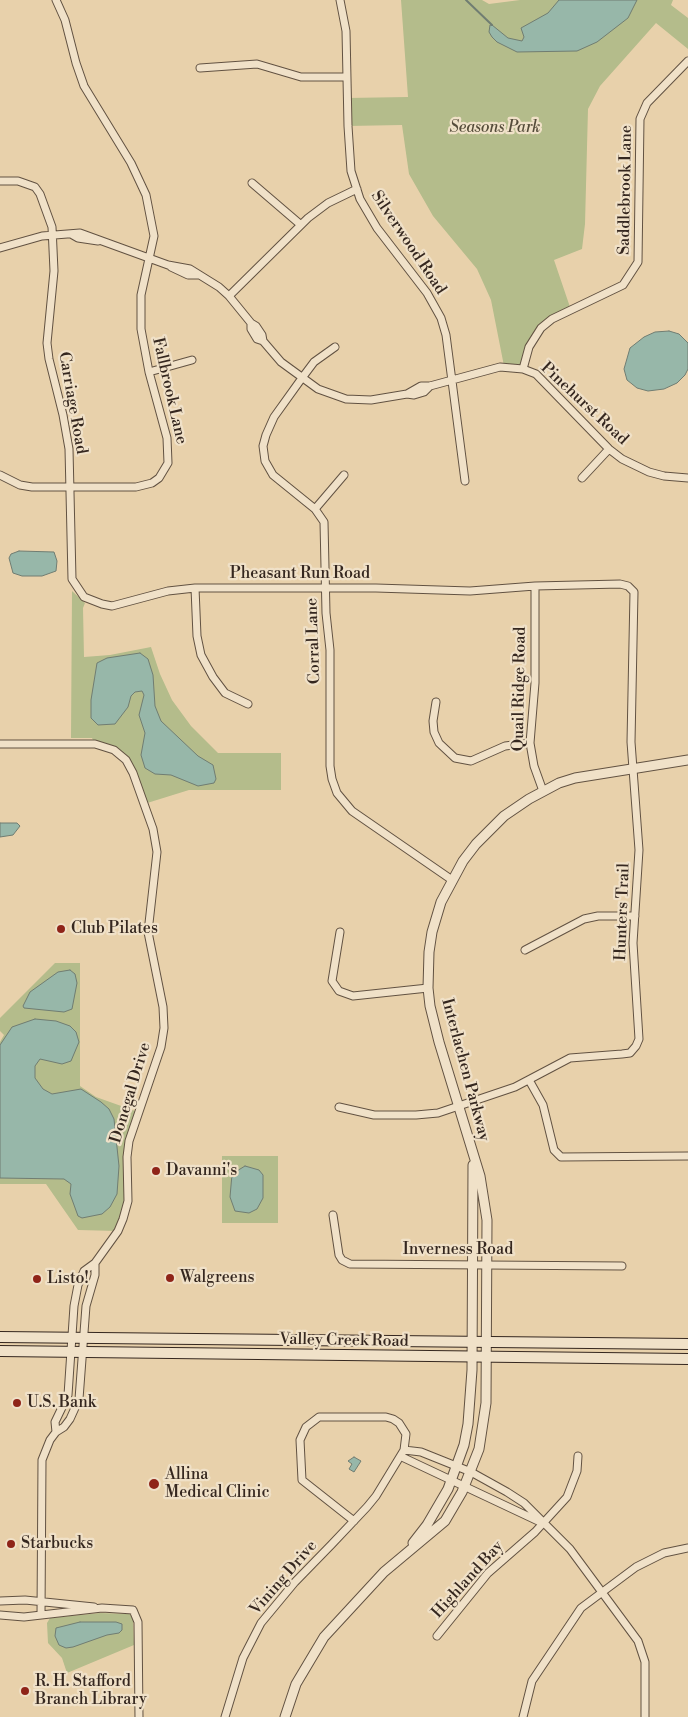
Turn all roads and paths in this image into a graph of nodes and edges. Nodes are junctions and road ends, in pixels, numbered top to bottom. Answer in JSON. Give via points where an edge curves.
{"nodes":[{"id":1,"x":56,"y":0,"type":"edge"},
{"id":2,"x":340,"y":0,"type":"edge"},
{"id":3,"x":688,"y":60,"type":"edge"},
{"id":4,"x":200,"y":68,"type":"dead end"},
{"id":5,"x":347,"y":78,"type":"junction"},
{"id":6,"x":0,"y":181,"type":"edge"},
{"id":7,"x":252,"y":183,"type":"dead end"},
{"id":8,"x":356,"y":189,"type":"junction"},
{"id":9,"x":301,"y":225,"type":"junction"},
{"id":10,"x":52,"y":234,"type":"junction"},
{"id":11,"x":0,"y":248,"type":"edge"},
{"id":12,"x":150,"y":259,"type":"junction"},
{"id":13,"x":229,"y":296,"type":"junction"},
{"id":14,"x":335,"y":346,"type":"dead end"},
{"id":15,"x":192,"y":360,"type":"dead end"},
{"id":16,"x":523,"y":369,"type":"junction"},
{"id":17,"x":149,"y":372,"type":"junction"},
{"id":18,"x":302,"y":378,"type":"junction"},
{"id":19,"x":452,"y":380,"type":"junction"},
{"id":20,"x":609,"y":449,"type":"junction"},
{"id":21,"x":0,"y":475,"type":"edge"},
{"id":22,"x":344,"y":475,"type":"dead end"},
{"id":23,"x":582,"y":478,"type":"dead end"},
{"id":24,"x":688,"y":478,"type":"edge"},
{"id":25,"x":465,"y":481,"type":"dead end"},
{"id":26,"x":70,"y":488,"type":"junction"},
{"id":27,"x":315,"y":508,"type":"junction"},
{"id":28,"x":535,"y":586,"type":"junction"},
{"id":29,"x":195,"y":588,"type":"junction"},
{"id":30,"x":326,"y":588,"type":"junction"},
{"id":31,"x":632,"y":589,"type":"joint"},
{"id":32,"x":436,"y":702,"type":"dead end"},
{"id":33,"x":248,"y":704,"type":"dead end"},
{"id":34,"x":530,"y":743,"type":"junction"},
{"id":35,"x":0,"y":744,"type":"edge"},
{"id":36,"x":688,"y":760,"type":"edge"},
{"id":37,"x":634,"y":768,"type":"junction"},
{"id":38,"x":543,"y":791,"type":"junction"},
{"id":39,"x":452,"y":880,"type":"junction"},
{"id":40,"x":635,"y":916,"type":"junction"},
{"id":41,"x":340,"y":932,"type":"dead end"},
{"id":42,"x":525,"y":950,"type":"dead end"},
{"id":43,"x":428,"y":988,"type":"junction"},
{"id":44,"x":529,"y":1080,"type":"junction"},
{"id":45,"x":339,"y":1107,"type":"dead end"},
{"id":46,"x":459,"y":1107,"type":"junction"},
{"id":47,"x":688,"y":1156,"type":"edge"},
{"id":48,"x":474,"y":1159,"type":"junction"},
{"id":49,"x":334,"y":1215,"type":"dead end"},
{"id":50,"x":94,"y":1264,"type":"junction"},
{"id":51,"x":472,"y":1264,"type":"junction"},
{"id":52,"x":488,"y":1264,"type":"junction"},
{"id":53,"x":622,"y":1266,"type":"dead end"},
{"id":54,"x":0,"y":1337,"type":"edge"},
{"id":55,"x":73,"y":1338,"type":"junction"},
{"id":56,"x":84,"y":1338,"type":"junction"},
{"id":57,"x":472,"y":1342,"type":"junction"},
{"id":58,"x":487,"y":1343,"type":"junction"},
{"id":59,"x":688,"y":1344,"type":"edge"},
{"id":60,"x":0,"y":1352,"type":"edge"},
{"id":61,"x":71,"y":1352,"type":"junction"},
{"id":62,"x":82,"y":1353,"type":"junction"},
{"id":63,"x":472,"y":1357,"type":"junction"},
{"id":64,"x":486,"y":1357,"type":"junction"},
{"id":65,"x":688,"y":1359,"type":"edge"},
{"id":66,"x":56,"y":1432,"type":"junction"},
{"id":67,"x":403,"y":1453,"type":"junction"},
{"id":68,"x":578,"y":1456,"type":"dead end"},
{"id":69,"x":456,"y":1467,"type":"junction"},
{"id":70,"x":471,"y":1472,"type":"junction"},
{"id":71,"x":451,"y":1480,"type":"junction"},
{"id":72,"x":465,"y":1487,"type":"junction"},
{"id":73,"x":354,"y":1521,"type":"junction"},
{"id":74,"x":543,"y":1524,"type":"junction"},
{"id":75,"x":688,"y":1548,"type":"edge"},
{"id":76,"x":409,"y":1549,"type":"junction"},
{"id":77,"x":602,"y":1591,"type":"junction"},
{"id":78,"x":0,"y":1602,"type":"edge"},
{"id":79,"x":41,"y":1602,"type":"junction"},
{"id":80,"x":102,"y":1608,"type":"junction"},
{"id":81,"x":0,"y":1615,"type":"edge"},
{"id":82,"x":40,"y":1615,"type":"junction"},
{"id":83,"x":437,"y":1636,"type":"dead end"},
{"id":84,"x":139,"y":1717,"type":"edge"},
{"id":85,"x":225,"y":1717,"type":"edge"},
{"id":86,"x":285,"y":1717,"type":"edge"},
{"id":87,"x":524,"y":1717,"type":"edge"},
{"id":88,"x":645,"y":1717,"type":"edge"}],
"edges":[{"from":1,"to":12,"type":"street","name":"Fallbrook Lane","via":[[82,81],[144,190],[154,236]]},
{"from":2,"to":5,"type":"street","name":"Silverwood Road","via":[[346,31]]},
{"from":3,"to":16,"type":"street","name":"Saddlebrook Lane","via":[[648,102],[640,119],[638,262],[623,285],[552,319],[541,328]]},
{"from":4,"to":5,"type":"street","via":[[257,64],[301,77]]},
{"from":5,"to":8,"type":"street","name":"Silverwood Road","via":[[349,149]]},
{"from":6,"to":10,"type":"street","name":"Carriage Road","via":[[18,181],[34,188],[48,212]]},
{"from":7,"to":9,"type":"street"},
{"from":8,"to":9,"type":"street","via":[[328,203]]},
{"from":8,"to":19,"type":"street","name":"Silverwood Road","via":[[377,228],[427,293],[441,318]]},
{"from":9,"to":13,"type":"street"},
{"from":10,"to":11,"type":"street","name":"Pinehurst Road"},
{"from":10,"to":12,"type":"street","name":"Pinehurst Road","via":[[71,234]]},
{"from":10,"to":26,"type":"street","name":"Carriage Road","via":[[54,271],[49,359],[67,433]]},
{"from":12,"to":13,"type":"street","name":"Pinehurst Road","via":[[188,275],[197,275]]},
{"from":12,"to":17,"type":"street","name":"Fallbrook Lane","via":[[140,314]]},
{"from":13,"to":18,"type":"street","name":"Pinehurst Road","via":[[251,323],[257,339]]},
{"from":14,"to":18,"type":"street","name":"Corral Lane","via":[[314,362]]},
{"from":15,"to":17,"type":"street"},
{"from":16,"to":19,"type":"street","name":"Pinehurst Road","via":[[500,367]]},
{"from":16,"to":20,"type":"street","name":"Pinehurst Road","via":[[536,374]]},
{"from":17,"to":26,"type":"street","name":"Fallbrook Lane","via":[[169,446],[165,471],[152,483],[143,486]]},
{"from":18,"to":19,"type":"street","name":"Pinehurst Road","via":[[318,389],[346,399],[371,400],[407,394],[421,386]]},
{"from":18,"to":27,"type":"street","name":"Corral Lane","via":[[274,417],[266,435],[265,461],[273,475]]},
{"from":19,"to":25,"type":"street","name":"Silverwood Road"},
{"from":20,"to":23,"type":"street"},
{"from":20,"to":24,"type":"street","name":"Pinehurst Road","via":[[649,472]]},
{"from":21,"to":26,"type":"street","name":"Fallbrook Lane","via":[[20,485]]},
{"from":22,"to":27,"type":"street"},
{"from":26,"to":29,"type":"street","name":"Pheasant Run Road","via":[[70,571],[72,581],[84,597],[112,606],[168,591]]},
{"from":27,"to":30,"type":"street","name":"Corral Lane","via":[[325,528]]},
{"from":28,"to":30,"type":"street","name":"Pheasant Run Road","via":[[470,591]]},
{"from":28,"to":31,"type":"street","name":"Pheasant Run Road","via":[[620,584]]},
{"from":28,"to":34,"type":"street","name":"Quail Ridge Road","via":[[535,683]]},
{"from":29,"to":30,"type":"street","name":"Pheasant Run Road"},
{"from":29,"to":33,"type":"street","via":[[201,655],[225,692]]},
{"from":30,"to":39,"type":"street","name":"Corral Lane","via":[[330,650],[330,766],[337,793],[352,811]]},
{"from":31,"to":37,"type":"street","name":"Hunters Trail","via":[[635,596],[631,742]]},
{"from":32,"to":34,"type":"street","via":[[434,732],[439,743],[455,758],[471,761],[505,746]]},
{"from":34,"to":38,"type":"street","name":"Quail Ridge Road"},
{"from":35,"to":50,"type":"street","name":"Donegal Drive","via":[[95,744],[114,750],[130,766],[156,844],[157,865],[148,932],[161,996],[163,1035],[129,1141],[125,1214]]},
{"from":36,"to":37,"type":"street","name":"Interlachen Parkway"},
{"from":37,"to":38,"type":"street","name":"Interlachen Parkway","via":[[575,778]]},
{"from":37,"to":40,"type":"street","name":"Hunters Trail","via":[[639,850]]},
{"from":38,"to":39,"type":"street","name":"Interlachen Parkway","via":[[490,828]]},
{"from":39,"to":43,"type":"street","name":"Interlachen Parkway","via":[[432,932]]},
{"from":40,"to":42,"type":"street","via":[[584,919]]},
{"from":40,"to":44,"type":"street","name":"Hunters Trail","via":[[639,1039],[636,1046],[630,1053],[570,1058]]},
{"from":41,"to":43,"type":"street","via":[[332,981],[339,991],[353,996]]},
{"from":43,"to":46,"type":"street","name":"Interlachen Parkway","via":[[434,1023]]},
{"from":44,"to":46,"type":"street","name":"Hunters Trail"},
{"from":44,"to":47,"type":"street","via":[[543,1105],[554,1150],[561,1157]]},
{"from":45,"to":46,"type":"street","name":"Hunters Trail","via":[[374,1115],[416,1115]]},
{"from":46,"to":48,"type":"street","name":"Interlachen Parkway"},
{"from":48,"to":51,"type":"street","name":"Interlachen Parkway"},
{"from":48,"to":52,"type":"street","name":"Interlachen Parkway","via":[[485,1195]]},
{"from":49,"to":51,"type":"street","name":"Inverness Road","via":[[339,1255],[350,1264]]},
{"from":50,"to":55,"type":"street","name":"Donegal Drive","via":[[84,1271],[78,1285]]},
{"from":50,"to":56,"type":"street","name":"Donegal Drive"},
{"from":51,"to":52,"type":"street","name":"Inverness Road"},
{"from":51,"to":57,"type":"street","name":"Interlachen Parkway"},
{"from":52,"to":53,"type":"street","name":"Inverness Road"},
{"from":52,"to":58,"type":"street","name":"Interlachen Parkway"},
{"from":54,"to":55,"type":"main road","name":"Valley Creek Road"},
{"from":55,"to":56,"type":"main road","name":"Valley Creek Road"},
{"from":55,"to":61,"type":"street","name":"Donegal Drive"},
{"from":56,"to":57,"type":"main road","name":"Valley Creek Road"},
{"from":56,"to":62,"type":"street","name":"Donegal Drive"},
{"from":57,"to":58,"type":"main road","name":"Valley Creek Road"},
{"from":57,"to":63,"type":"street","name":"Interlachen Parkway"},
{"from":58,"to":59,"type":"main road","name":"Valley Creek Road"},
{"from":58,"to":64,"type":"street","name":"Interlachen Parkway"},
{"from":60,"to":61,"type":"main road","name":"Valley Creek Road"},
{"from":61,"to":62,"type":"main road","name":"Valley Creek Road"},
{"from":61,"to":66,"type":"street","name":"Donegal Drive","via":[[68,1394],[55,1422]]},
{"from":62,"to":63,"type":"main road","name":"Valley Creek Road"},
{"from":62,"to":66,"type":"street","name":"Donegal Drive","via":[[77,1406],[64,1427]]},
{"from":63,"to":64,"type":"main road","name":"Valley Creek Road"},
{"from":63,"to":69,"type":"street","name":"Interlachen Parkway","via":[[468,1424]]},
{"from":64,"to":65,"type":"main road","name":"Valley Creek Road"},
{"from":64,"to":70,"type":"street","name":"Interlachen Parkway","via":[[484,1424]]},
{"from":66,"to":79,"type":"street","via":[[43,1454],[41,1467]]},
{"from":67,"to":69,"type":"street","via":[[421,1452]]},
{"from":67,"to":71,"type":"street"},
{"from":67,"to":73,"type":"street","name":"Vining Drive","via":[[376,1496]]},
{"from":67,"to":73,"type":"street","via":[[407,1441],[402,1428],[399,1422],[386,1417],[319,1417],[306,1427],[300,1440],[302,1480]]},
{"from":68,"to":74,"type":"street","name":"Highland Bay","via":[[573,1485],[567,1497]]},
{"from":69,"to":70,"type":"street"},
{"from":69,"to":71,"type":"street","name":"Interlachen Parkway"},
{"from":70,"to":72,"type":"street","name":"Interlachen Parkway"},
{"from":70,"to":74,"type":"street","via":[[524,1503]]},
{"from":71,"to":72,"type":"street"},
{"from":71,"to":76,"type":"street","name":"Interlachen Parkway","via":[[438,1509]]},
{"from":72,"to":74,"type":"street"},
{"from":72,"to":76,"type":"street","name":"Interlachen Parkway","via":[[445,1521],[434,1533]]},
{"from":73,"to":85,"type":"street","name":"Vining Drive","via":[[295,1582],[261,1624],[243,1658]]},
{"from":74,"to":77,"type":"street","via":[[570,1549]]},
{"from":74,"to":83,"type":"street","name":"Highland Bay","via":[[488,1573]]},
{"from":75,"to":77,"type":"street","via":[[650,1560]]},
{"from":76,"to":86,"type":"street","name":"Interlachen Parkway","via":[[324,1637],[296,1684]]},
{"from":77,"to":87,"type":"street","via":[[573,1617],[540,1668],[528,1694]]},
{"from":77,"to":88,"type":"street","via":[[643,1651]]},
{"from":78,"to":79,"type":"street"},
{"from":79,"to":80,"type":"street"},
{"from":79,"to":82,"type":"street"},
{"from":80,"to":82,"type":"street"},
{"from":80,"to":84,"type":"street","via":[[128,1608],[136,1615]]},
{"from":81,"to":82,"type":"street"}]}
